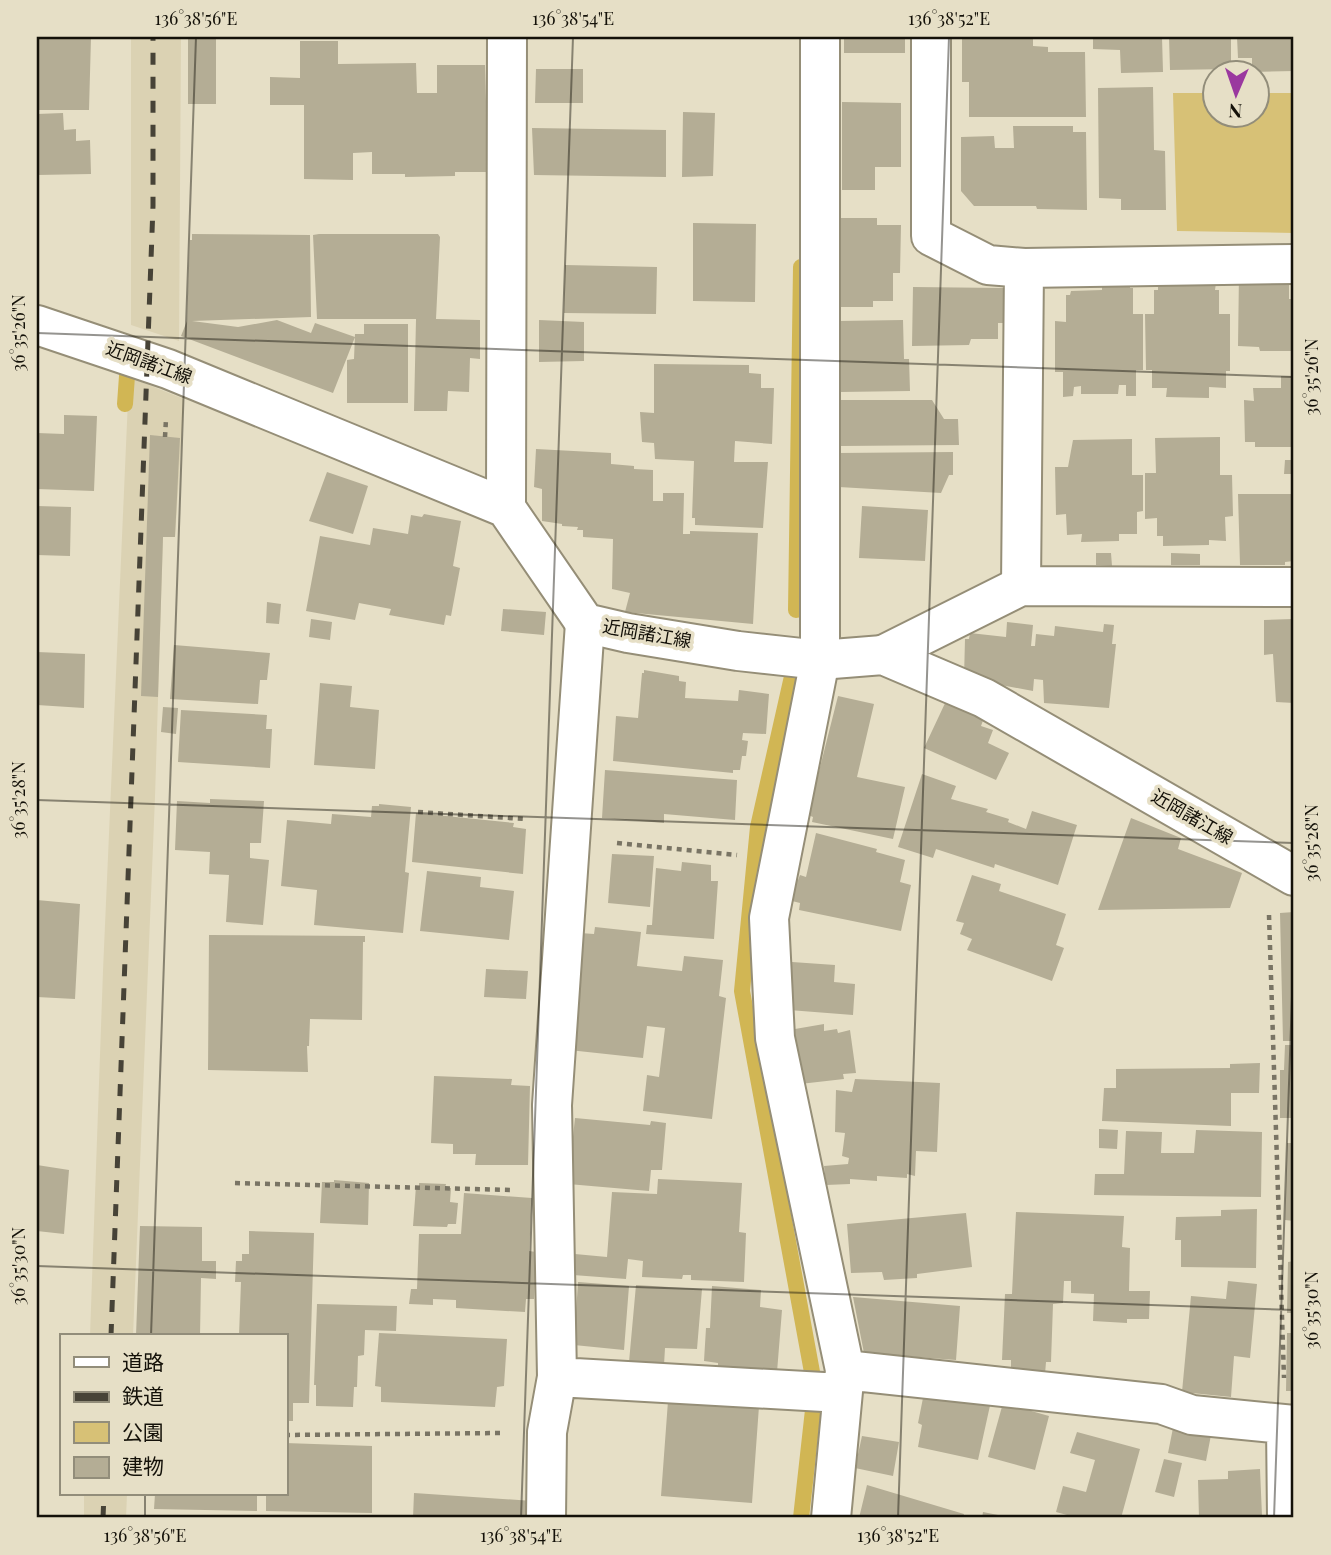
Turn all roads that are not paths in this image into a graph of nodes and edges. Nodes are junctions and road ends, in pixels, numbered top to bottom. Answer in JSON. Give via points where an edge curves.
{"nodes":[{"id":1,"x":507,"y":37,"type":"edge"},
{"id":2,"x":820,"y":37,"type":"edge"},
{"id":3,"x":932,"y":37,"type":"edge"},
{"id":4,"x":1294,"y":264,"type":"edge"},
{"id":5,"x":1024,"y":268,"type":"junction"},
{"id":6,"x":37,"y":325,"type":"edge"},
{"id":7,"x":506,"y":508,"type":"junction"},
{"id":8,"x":1021,"y":586,"type":"junction"},
{"id":9,"x":1294,"y":587,"type":"edge"},
{"id":10,"x":585,"y":623,"type":"junction"},
{"id":11,"x":883,"y":655,"type":"junction"},
{"id":12,"x":820,"y":660,"type":"junction"},
{"id":13,"x":1281,"y":868,"type":"edge"},
{"id":14,"x":557,"y":1377,"type":"junction"},
{"id":15,"x":843,"y":1381,"type":"junction"},
{"id":16,"x":1290,"y":1425,"type":"edge"},
{"id":17,"x":546,"y":1518,"type":"edge"},
{"id":18,"x":831,"y":1518,"type":"edge"},
{"id":19,"x":1287,"y":1518,"type":"edge"}],
"edges":[{"from":1,"to":7,"type":"street"},
{"from":2,"to":12,"type":"street"},
{"from":3,"to":5,"type":"street","via":[[931,236],[988,265]]},
{"from":4,"to":5,"type":"street"},
{"from":5,"to":8,"type":"street"},
{"from":6,"to":7,"type":"street","name":"近岡諸江線","via":[[168,369]]},
{"from":7,"to":10,"type":"street","name":"近岡諸江線"},
{"from":8,"to":9,"type":"street"},
{"from":8,"to":11,"type":"street"},
{"from":10,"to":12,"type":"street","name":"近岡諸江線","via":[[738,651]]},
{"from":10,"to":14,"type":"street","via":[[552,1105]]},
{"from":11,"to":12,"type":"street","name":"近岡諸江線"},
{"from":11,"to":13,"type":"street","name":"近岡諸江線","via":[[984,698]]},
{"from":12,"to":15,"type":"street","via":[[769,918],[775,1038]]},
{"from":14,"to":15,"type":"street"},
{"from":14,"to":17,"type":"street","via":[[547,1432]]},
{"from":15,"to":16,"type":"street","via":[[1161,1404],[1192,1415]]},
{"from":15,"to":18,"type":"street"},
{"from":16,"to":19,"type":"street"}]}
